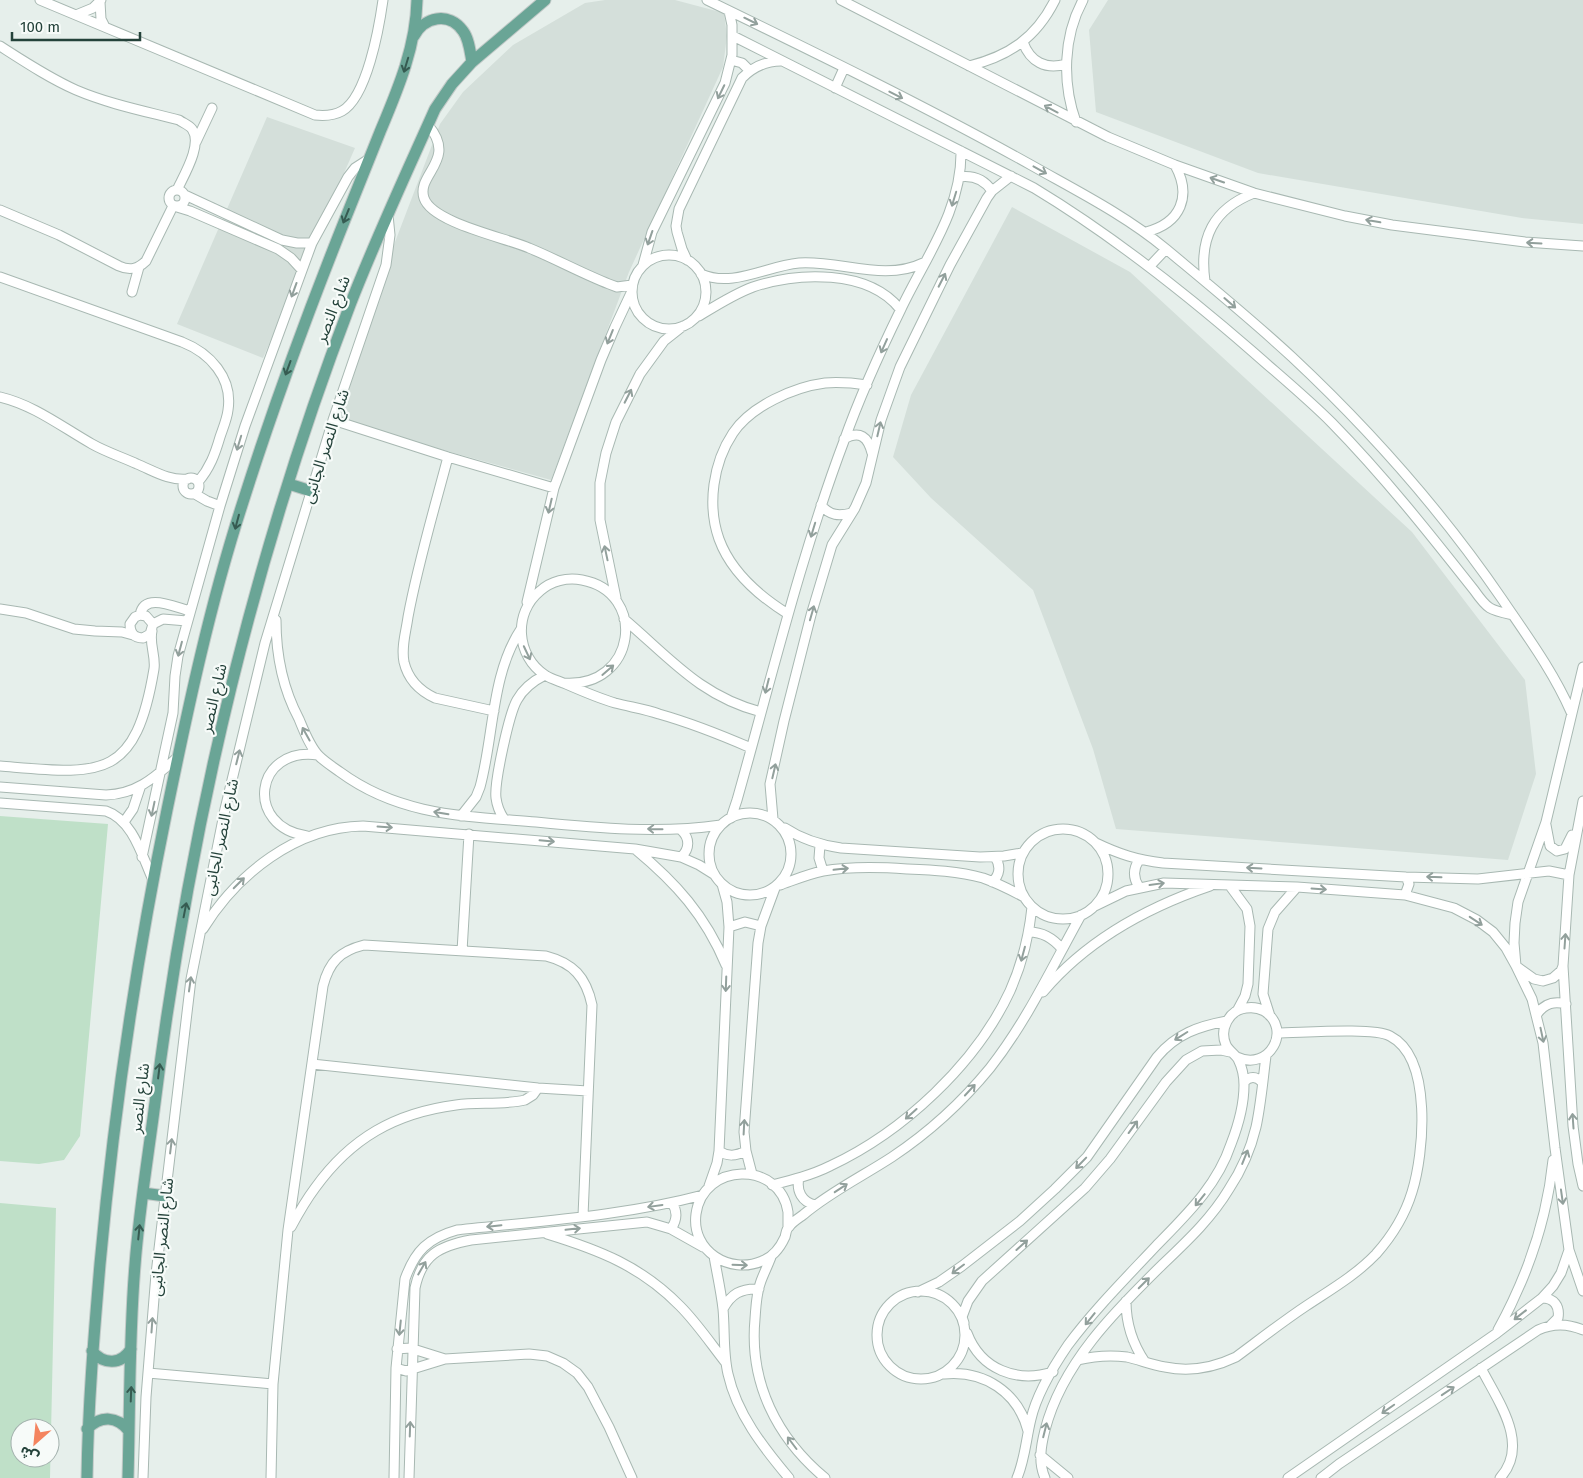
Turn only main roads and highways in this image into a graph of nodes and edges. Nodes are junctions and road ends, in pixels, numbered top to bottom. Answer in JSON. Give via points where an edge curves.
{"nodes":[{"id":1,"x":417,"y":0,"type":"edge"},
{"id":2,"x":545,"y":0,"type":"edge"},
{"id":3,"x":414,"y":36,"type":"junction"},
{"id":4,"x":472,"y":62,"type":"junction"},
{"id":5,"x":289,"y":484,"type":"junction"},
{"id":6,"x":311,"y":491,"type":"road end"},
{"id":7,"x":143,"y":1193,"type":"junction"},
{"id":8,"x":165,"y":1196,"type":"road end"},
{"id":9,"x":132,"y":1349,"type":"junction"},
{"id":10,"x":92,"y":1351,"type":"junction"},
{"id":11,"x":88,"y":1429,"type":"junction"},
{"id":12,"x":129,"y":1431,"type":"junction"},
{"id":13,"x":87,"y":1478,"type":"edge"},
{"id":14,"x":128,"y":1478,"type":"edge"}],
"edges":[{"from":1,"to":3,"type":"main road","name":"شارع النصر"},
{"from":2,"to":4,"type":"main road","name":"شارع النصر"},
{"from":3,"to":4,"type":"main road","via":[[425,22],[442,18],[451,20],[464,33]]},
{"from":3,"to":10,"type":"main road","name":"شارع النصر","one_way":true,"via":[[401,83],[298,341],[255,464],[210,622],[178,757],[136,974],[109,1165]]},
{"from":4,"to":5,"type":"main road","name":"شارع النصر","via":[[435,109],[388,216],[351,303]]},
{"from":5,"to":6,"type":"main road"},
{"from":7,"to":5,"type":"main road","name":"شارع النصر","one_way":true,"via":[[172,976],[210,783],[244,633]]},
{"from":7,"to":8,"type":"main road"},
{"from":9,"to":7,"type":"main road","name":"شارع النصر","one_way":true,"via":[[135,1265]]},
{"from":9,"to":10,"type":"main road","via":[[116,1362],[102,1360]]},
{"from":12,"to":9,"type":"main road","name":"شارع النصر","one_way":true},
{"from":10,"to":11,"type":"main road","name":"شارع النصر"},
{"from":11,"to":12,"type":"main road","via":[[98,1420],[112,1419],[125,1425]]},
{"from":11,"to":13,"type":"main road","name":"شارع النصر"},
{"from":12,"to":14,"type":"main road","name":"شارع النصر"}]}
